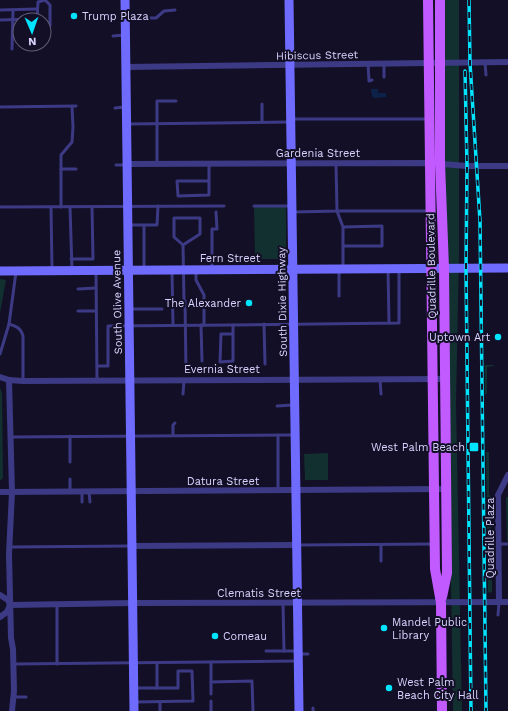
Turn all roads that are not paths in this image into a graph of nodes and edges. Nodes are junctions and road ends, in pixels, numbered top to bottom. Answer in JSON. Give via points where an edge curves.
{"nodes":[{"id":1,"x":44,"y":0,"type":"edge"},
{"id":2,"x":125,"y":0,"type":"edge"},
{"id":3,"x":290,"y":0,"type":"edge"},
{"id":4,"x":428,"y":0,"type":"edge"},
{"id":5,"x":440,"y":0,"type":"edge"},
{"id":6,"x":37,"y":9,"type":"junction"},
{"id":7,"x":0,"y":10,"type":"edge"},
{"id":8,"x":13,"y":10,"type":"joint"},
{"id":9,"x":175,"y":10,"type":"dead end"},
{"id":10,"x":37,"y":12,"type":"edge"},
{"id":11,"x":50,"y":12,"type":"edge"},
{"id":12,"x":126,"y":18,"type":"junction"},
{"id":13,"x":12,"y":19,"type":"edge"},
{"id":14,"x":0,"y":20,"type":"edge"},
{"id":15,"x":126,"y":35,"type":"junction"},
{"id":16,"x":113,"y":36,"type":"dead end"},
{"id":17,"x":485,"y":62,"type":"junction"},
{"id":18,"x":508,"y":62,"type":"edge"},
{"id":19,"x":429,"y":63,"type":"junction"},
{"id":20,"x":441,"y":63,"type":"junction"},
{"id":21,"x":368,"y":64,"type":"junction"},
{"id":22,"x":384,"y":64,"type":"junction"},
{"id":23,"x":290,"y":65,"type":"junction"},
{"id":24,"x":126,"y":67,"type":"junction"},
{"id":25,"x":486,"y":75,"type":"dead end"},
{"id":26,"x":384,"y":77,"type":"dead end"},
{"id":27,"x":372,"y":80,"type":"dead end"},
{"id":28,"x":176,"y":101,"type":"dead end"},
{"id":29,"x":262,"y":104,"type":"dead end"},
{"id":30,"x":0,"y":107,"type":"edge"},
{"id":31,"x":127,"y":107,"type":"junction"},
{"id":32,"x":116,"y":108,"type":"dead end"},
{"id":33,"x":429,"y":119,"type":"junction"},
{"id":34,"x":291,"y":121,"type":"junction"},
{"id":35,"x":262,"y":122,"type":"junction"},
{"id":36,"x":127,"y":124,"type":"junction"},
{"id":37,"x":156,"y":124,"type":"junction"},
{"id":38,"x":209,"y":163,"type":"junction"},
{"id":39,"x":292,"y":163,"type":"junction"},
{"id":40,"x":336,"y":163,"type":"junction"},
{"id":41,"x":435,"y":163,"type":"junction"},
{"id":42,"x":157,"y":164,"type":"junction"},
{"id":43,"x":116,"y":165,"type":"dead end"},
{"id":44,"x":127,"y":165,"type":"junction"},
{"id":45,"x":508,"y":166,"type":"edge"},
{"id":46,"x":61,"y":169,"type":"junction"},
{"id":47,"x":76,"y":170,"type":"dead end"},
{"id":48,"x":209,"y":181,"type":"junction"},
{"id":49,"x":128,"y":206,"type":"junction"},
{"id":50,"x":158,"y":206,"type":"junction"},
{"id":51,"x":224,"y":206,"type":"dead end"},
{"id":52,"x":254,"y":206,"type":"dead end"},
{"id":53,"x":0,"y":207,"type":"edge"},
{"id":54,"x":51,"y":207,"type":"junction"},
{"id":55,"x":61,"y":207,"type":"junction"},
{"id":56,"x":70,"y":207,"type":"junction"},
{"id":57,"x":92,"y":207,"type":"junction"},
{"id":58,"x":292,"y":209,"type":"junction"},
{"id":59,"x":337,"y":211,"type":"junction"},
{"id":60,"x":430,"y":211,"type":"junction"},
{"id":61,"x":216,"y":212,"type":"dead end"},
{"id":62,"x":128,"y":224,"type":"junction"},
{"id":63,"x":144,"y":225,"type":"junction"},
{"id":64,"x":343,"y":227,"type":"junction"},
{"id":65,"x":183,"y":245,"type":"junction"},
{"id":66,"x":343,"y":246,"type":"junction"},
{"id":67,"x":71,"y":259,"type":"junction"},
{"id":68,"x":388,"y":268,"type":"junction"},
{"id":69,"x":399,"y":268,"type":"junction"},
{"id":70,"x":431,"y":268,"type":"junction"},
{"id":71,"x":444,"y":268,"type":"junction"},
{"id":72,"x":508,"y":268,"type":"edge"},
{"id":73,"x":129,"y":269,"type":"junction"},
{"id":74,"x":293,"y":269,"type":"junction"},
{"id":75,"x":341,"y":269,"type":"junction"},
{"id":76,"x":16,"y":270,"type":"junction"},
{"id":77,"x":52,"y":270,"type":"junction"},
{"id":78,"x":72,"y":270,"type":"junction"},
{"id":79,"x":96,"y":270,"type":"junction"},
{"id":80,"x":144,"y":270,"type":"junction"},
{"id":81,"x":172,"y":270,"type":"junction"},
{"id":82,"x":184,"y":270,"type":"junction"},
{"id":83,"x":196,"y":270,"type":"junction"},
{"id":84,"x":212,"y":270,"type":"junction"},
{"id":85,"x":0,"y":271,"type":"edge"},
{"id":86,"x":96,"y":288,"type":"junction"},
{"id":87,"x":78,"y":289,"type":"dead end"},
{"id":88,"x":339,"y":296,"type":"dead end"},
{"id":89,"x":129,"y":309,"type":"junction"},
{"id":90,"x":162,"y":309,"type":"dead end"},
{"id":91,"x":78,"y":311,"type":"dead end"},
{"id":92,"x":96,"y":311,"type":"junction"},
{"id":93,"x":389,"y":323,"type":"junction"},
{"id":94,"x":9,"y":324,"type":"junction"},
{"id":95,"x":264,"y":324,"type":"junction"},
{"id":96,"x":294,"y":324,"type":"junction"},
{"id":97,"x":185,"y":325,"type":"junction"},
{"id":98,"x":202,"y":325,"type":"junction"},
{"id":99,"x":233,"y":325,"type":"junction"},
{"id":100,"x":129,"y":326,"type":"junction"},
{"id":101,"x":173,"y":326,"type":"junction"},
{"id":102,"x":233,"y":334,"type":"junction"},
{"id":103,"x":0,"y":354,"type":"edge"},
{"id":104,"x":202,"y":361,"type":"dead end"},
{"id":105,"x":265,"y":364,"type":"dead end"},
{"id":106,"x":97,"y":366,"type":"junction"},
{"id":107,"x":186,"y":371,"type":"dead end"},
{"id":108,"x":0,"y":377,"type":"edge"},
{"id":109,"x":444,"y":378,"type":"junction"},
{"id":110,"x":295,"y":379,"type":"junction"},
{"id":111,"x":380,"y":379,"type":"junction"},
{"id":112,"x":432,"y":379,"type":"junction"},
{"id":113,"x":9,"y":380,"type":"junction"},
{"id":114,"x":97,"y":380,"type":"junction"},
{"id":115,"x":130,"y":380,"type":"junction"},
{"id":116,"x":184,"y":380,"type":"junction"},
{"id":117,"x":24,"y":381,"type":"junction"},
{"id":118,"x":183,"y":394,"type":"dead end"},
{"id":119,"x":380,"y":394,"type":"dead end"},
{"id":120,"x":295,"y":405,"type":"junction"},
{"id":121,"x":277,"y":406,"type":"dead end"},
{"id":122,"x":175,"y":422,"type":"dead end"},
{"id":123,"x":173,"y":435,"type":"junction"},
{"id":124,"x":278,"y":435,"type":"junction"},
{"id":125,"x":295,"y":435,"type":"junction"},
{"id":126,"x":70,"y":436,"type":"junction"},
{"id":127,"x":130,"y":436,"type":"junction"},
{"id":128,"x":11,"y":437,"type":"junction"},
{"id":129,"x":70,"y":462,"type":"dead end"},
{"id":130,"x":508,"y":475,"type":"edge"},
{"id":131,"x":70,"y":479,"type":"dead end"},
{"id":132,"x":506,"y":484,"type":"edge"},
{"id":133,"x":434,"y":489,"type":"junction"},
{"id":134,"x":446,"y":489,"type":"junction"},
{"id":135,"x":278,"y":490,"type":"junction"},
{"id":136,"x":296,"y":490,"type":"junction"},
{"id":137,"x":82,"y":491,"type":"junction"},
{"id":138,"x":89,"y":491,"type":"junction"},
{"id":139,"x":131,"y":491,"type":"junction"},
{"id":140,"x":0,"y":492,"type":"edge"},
{"id":141,"x":12,"y":492,"type":"junction"},
{"id":142,"x":70,"y":492,"type":"junction"},
{"id":143,"x":82,"y":502,"type":"dead end"},
{"id":144,"x":90,"y":502,"type":"dead end"},
{"id":145,"x":435,"y":544,"type":"junction"},
{"id":146,"x":499,"y":544,"type":"junction"},
{"id":147,"x":508,"y":544,"type":"edge"},
{"id":148,"x":297,"y":545,"type":"junction"},
{"id":149,"x":381,"y":545,"type":"junction"},
{"id":150,"x":131,"y":546,"type":"junction"},
{"id":151,"x":10,"y":547,"type":"junction"},
{"id":152,"x":381,"y":561,"type":"dead end"},
{"id":153,"x":0,"y":596,"type":"edge"},
{"id":154,"x":499,"y":602,"type":"junction"},
{"id":155,"x":508,"y":602,"type":"edge"},
{"id":156,"x":132,"y":603,"type":"junction"},
{"id":157,"x":283,"y":603,"type":"junction"},
{"id":158,"x":298,"y":603,"type":"junction"},
{"id":159,"x":441,"y":603,"type":"junction"},
{"id":160,"x":10,"y":605,"type":"junction"},
{"id":161,"x":57,"y":605,"type":"junction"},
{"id":162,"x":498,"y":615,"type":"dead end"},
{"id":163,"x":0,"y":616,"type":"edge"},
{"id":164,"x":266,"y":651,"type":"dead end"},
{"id":165,"x":284,"y":651,"type":"junction"},
{"id":166,"x":308,"y":654,"type":"dead end"},
{"id":167,"x":298,"y":655,"type":"junction"},
{"id":168,"x":211,"y":662,"type":"junction"},
{"id":169,"x":133,"y":663,"type":"junction"},
{"id":170,"x":157,"y":663,"type":"junction"},
{"id":171,"x":14,"y":664,"type":"junction"},
{"id":172,"x":57,"y":664,"type":"junction"},
{"id":173,"x":211,"y":682,"type":"junction"},
{"id":174,"x":133,"y":688,"type":"junction"},
{"id":175,"x":157,"y":688,"type":"junction"},
{"id":176,"x":211,"y":694,"type":"dead end"},
{"id":177,"x":13,"y":697,"type":"junction"},
{"id":178,"x":26,"y":697,"type":"dead end"},
{"id":179,"x":211,"y":701,"type":"dead end"},
{"id":180,"x":160,"y":702,"type":"junction"},
{"id":181,"x":134,"y":707,"type":"edge"},
{"id":182,"x":12,"y":711,"type":"edge"},
{"id":183,"x":160,"y":711,"type":"edge"},
{"id":184,"x":211,"y":711,"type":"edge"},
{"id":185,"x":253,"y":711,"type":"edge"},
{"id":186,"x":299,"y":711,"type":"edge"},
{"id":187,"x":442,"y":711,"type":"edge"}],
"edges":[{"from":1,"to":6,"type":"lane","via":[[38,2]]},
{"from":1,"to":11,"type":"lane","via":[[50,5]]},
{"from":2,"to":12,"type":"street","name":"South Olive Avenue"},
{"from":3,"to":23,"type":"street","name":"South Dixie Highway"},
{"from":4,"to":19,"type":"main road","name":"Quadrille Boulevard"},
{"from":5,"to":20,"type":"main road","name":"Quadrille Boulevard"},
{"from":6,"to":8,"type":"lane"},
{"from":6,"to":10,"type":"lane"},
{"from":7,"to":8,"type":"lane"},
{"from":9,"to":12,"type":"lane","via":[[164,10],[156,18]]},
{"from":12,"to":15,"type":"street","name":"South Olive Avenue"},
{"from":13,"to":14,"type":"lane"},
{"from":15,"to":16,"type":"lane"},
{"from":15,"to":24,"type":"street","name":"South Olive Avenue"},
{"from":17,"to":18,"type":"street","name":"Hibiscus Street"},
{"from":17,"to":20,"type":"street","name":"Hibiscus Street"},
{"from":17,"to":25,"type":"lane"},
{"from":19,"to":20,"type":"street","name":"Hibiscus Street"},
{"from":19,"to":22,"type":"street","name":"Hibiscus Street"},
{"from":19,"to":33,"type":"main road","name":"Quadrille Boulevard"},
{"from":20,"to":41,"type":"main road","name":"Quadrille Boulevard"},
{"from":21,"to":22,"type":"street","name":"Hibiscus Street"},
{"from":21,"to":23,"type":"street","name":"Hibiscus Street"},
{"from":21,"to":27,"type":"lane","via":[[369,81]]},
{"from":22,"to":26,"type":"lane"},
{"from":23,"to":24,"type":"street","name":"Hibiscus Street"},
{"from":23,"to":34,"type":"street","name":"South Dixie Highway"},
{"from":24,"to":31,"type":"street","name":"South Olive Avenue"},
{"from":28,"to":37,"type":"lane","via":[[157,101]]},
{"from":29,"to":35,"type":"lane"},
{"from":30,"to":46,"type":"lane","via":[[74,107],[72,142],[61,154]]},
{"from":31,"to":32,"type":"lane"},
{"from":31,"to":36,"type":"street","name":"South Olive Avenue"},
{"from":33,"to":34,"type":"lane"},
{"from":33,"to":41,"type":"main road","name":"Quadrille Boulevard"},
{"from":34,"to":35,"type":"lane"},
{"from":34,"to":39,"type":"street","name":"South Dixie Highway"},
{"from":35,"to":37,"type":"lane"},
{"from":36,"to":37,"type":"lane"},
{"from":36,"to":44,"type":"street","name":"South Olive Avenue"},
{"from":37,"to":42,"type":"lane"},
{"from":38,"to":39,"type":"street","name":"Gardenia Street"},
{"from":38,"to":42,"type":"street","name":"Gardenia Street"},
{"from":38,"to":48,"type":"lane"},
{"from":39,"to":40,"type":"street","name":"Gardenia Street"},
{"from":39,"to":58,"type":"street","name":"South Dixie Highway"},
{"from":40,"to":41,"type":"street","name":"Gardenia Street"},
{"from":40,"to":59,"type":"lane"},
{"from":41,"to":45,"type":"street","name":"Gardenia Street"},
{"from":41,"to":60,"type":"main road","name":"Quadrille Boulevard"},
{"from":41,"to":71,"type":"main road","name":"Quadrille Boulevard"},
{"from":42,"to":44,"type":"street","name":"Gardenia Street"},
{"from":43,"to":44,"type":"lane"},
{"from":44,"to":49,"type":"street","name":"South Olive Avenue"},
{"from":46,"to":47,"type":"lane"},
{"from":46,"to":55,"type":"lane"},
{"from":48,"to":48,"type":"lane","via":[[209,195],[178,196],[177,181]]},
{"from":49,"to":50,"type":"lane"},
{"from":49,"to":57,"type":"lane"},
{"from":49,"to":62,"type":"street","name":"South Olive Avenue"},
{"from":50,"to":51,"type":"lane"},
{"from":50,"to":63,"type":"lane","via":[[158,224]]},
{"from":52,"to":58,"type":"lane"},
{"from":53,"to":54,"type":"lane"},
{"from":54,"to":55,"type":"lane"},
{"from":54,"to":77,"type":"lane"},
{"from":55,"to":56,"type":"lane"},
{"from":56,"to":57,"type":"lane"},
{"from":56,"to":67,"type":"lane"},
{"from":57,"to":67,"type":"lane","via":[[93,259]]},
{"from":58,"to":59,"type":"lane"},
{"from":58,"to":74,"type":"street","name":"South Dixie Highway"},
{"from":59,"to":60,"type":"lane"},
{"from":59,"to":64,"type":"lane"},
{"from":60,"to":70,"type":"main road","name":"Quadrille Boulevard"},
{"from":61,"to":84,"type":"lane","via":[[217,229],[212,229]]},
{"from":62,"to":63,"type":"lane"},
{"from":62,"to":73,"type":"street","name":"South Olive Avenue"},
{"from":63,"to":80,"type":"lane"},
{"from":64,"to":66,"type":"lane"},
{"from":64,"to":66,"type":"lane","via":[[382,226],[382,246]]},
{"from":65,"to":65,"type":"lane","via":[[174,237],[174,218],[200,218],[200,234]]},
{"from":65,"to":82,"type":"lane"},
{"from":66,"to":75,"type":"lane"},
{"from":67,"to":78,"type":"lane"},
{"from":68,"to":69,"type":"street","name":"Fern Street"},
{"from":68,"to":75,"type":"street","name":"Fern Street"},
{"from":68,"to":93,"type":"lane"},
{"from":69,"to":70,"type":"street","name":"Fern Street"},
{"from":69,"to":93,"type":"lane","via":[[399,323]]},
{"from":70,"to":71,"type":"street","name":"Fern Street"},
{"from":70,"to":112,"type":"main road","name":"Quadrille Boulevard"},
{"from":71,"to":72,"type":"street","name":"Fern Street"},
{"from":71,"to":109,"type":"main road","name":"Quadrille Boulevard"},
{"from":73,"to":79,"type":"street","name":"Fern Street"},
{"from":73,"to":80,"type":"street","name":"Fern Street"},
{"from":73,"to":89,"type":"street","name":"South Olive Avenue"},
{"from":74,"to":75,"type":"street","name":"Fern Street"},
{"from":74,"to":84,"type":"street","name":"Fern Street"},
{"from":74,"to":96,"type":"street","name":"South Dixie Highway"},
{"from":75,"to":88,"type":"lane"},
{"from":76,"to":77,"type":"street","name":"Fern Street"},
{"from":76,"to":85,"type":"street","name":"Fern Street"},
{"from":76,"to":94,"type":"lane"},
{"from":77,"to":78,"type":"street","name":"Fern Street"},
{"from":78,"to":79,"type":"street","name":"Fern Street"},
{"from":79,"to":86,"type":"lane"},
{"from":80,"to":81,"type":"street","name":"Fern Street"},
{"from":81,"to":82,"type":"street","name":"Fern Street"},
{"from":81,"to":101,"type":"lane"},
{"from":82,"to":83,"type":"street","name":"Fern Street"},
{"from":82,"to":97,"type":"lane"},
{"from":83,"to":84,"type":"street","name":"Fern Street"},
{"from":83,"to":98,"type":"lane","via":[[196,280],[204,295]]},
{"from":86,"to":87,"type":"lane"},
{"from":86,"to":92,"type":"lane"},
{"from":89,"to":90,"type":"lane"},
{"from":89,"to":100,"type":"street","name":"South Olive Avenue"},
{"from":91,"to":92,"type":"lane"},
{"from":92,"to":106,"type":"lane"},
{"from":93,"to":96,"type":"lane"},
{"from":94,"to":103,"type":"lane"},
{"from":94,"to":117,"type":"lane","via":[[16,326],[23,336]]},
{"from":95,"to":96,"type":"lane"},
{"from":95,"to":99,"type":"lane"},
{"from":95,"to":105,"type":"lane"},
{"from":96,"to":110,"type":"street","name":"South Dixie Highway"},
{"from":97,"to":98,"type":"lane"},
{"from":97,"to":101,"type":"lane"},
{"from":97,"to":107,"type":"lane"},
{"from":98,"to":99,"type":"lane"},
{"from":98,"to":104,"type":"lane"},
{"from":99,"to":102,"type":"lane"},
{"from":100,"to":101,"type":"lane"},
{"from":100,"to":106,"type":"lane","via":[[108,326],[108,366]]},
{"from":100,"to":115,"type":"street","name":"South Olive Avenue"},
{"from":102,"to":102,"type":"lane","via":[[233,361],[220,362],[221,334]]},
{"from":106,"to":114,"type":"lane"},
{"from":108,"to":113,"type":"street","name":"Evernia Street"},
{"from":109,"to":112,"type":"street","name":"Evernia Street"},
{"from":109,"to":134,"type":"main road","name":"Quadrille Boulevard"},
{"from":110,"to":111,"type":"street","name":"Evernia Street"},
{"from":110,"to":116,"type":"street","name":"Evernia Street"},
{"from":110,"to":120,"type":"street","name":"South Dixie Highway"},
{"from":111,"to":112,"type":"street","name":"Evernia Street"},
{"from":111,"to":119,"type":"lane"},
{"from":112,"to":133,"type":"main road","name":"Quadrille Boulevard"},
{"from":113,"to":117,"type":"street","name":"Evernia Street"},
{"from":113,"to":128,"type":"street"},
{"from":114,"to":115,"type":"street","name":"Evernia Street"},
{"from":114,"to":117,"type":"street","name":"Evernia Street"},
{"from":115,"to":116,"type":"street","name":"Evernia Street"},
{"from":115,"to":127,"type":"street","name":"South Olive Avenue"},
{"from":116,"to":118,"type":"lane"},
{"from":120,"to":121,"type":"lane"},
{"from":120,"to":125,"type":"street","name":"South Dixie Highway"},
{"from":122,"to":123,"type":"lane"},
{"from":123,"to":124,"type":"lane"},
{"from":123,"to":127,"type":"lane"},
{"from":124,"to":125,"type":"lane"},
{"from":124,"to":135,"type":"lane"},
{"from":125,"to":136,"type":"street","name":"South Dixie Highway"},
{"from":126,"to":127,"type":"lane"},
{"from":126,"to":128,"type":"lane"},
{"from":126,"to":129,"type":"lane"},
{"from":127,"to":139,"type":"street","name":"South Olive Avenue"},
{"from":128,"to":141,"type":"street"},
{"from":130,"to":132,"type":"street","name":"Quadrille Plaza"},
{"from":131,"to":142,"type":"lane"},
{"from":132,"to":146,"type":"street","name":"Quadrille Plaza","via":[[498,495]]},
{"from":133,"to":134,"type":"street","name":"Datura Street"},
{"from":133,"to":136,"type":"street","name":"Datura Street"},
{"from":133,"to":145,"type":"main road","name":"Quadrille Boulevard"},
{"from":134,"to":159,"type":"main road","name":"Quadrille Boulevard","via":[[447,573]]},
{"from":135,"to":136,"type":"street","name":"Datura Street"},
{"from":135,"to":139,"type":"street","name":"Datura Street"},
{"from":136,"to":148,"type":"street","name":"South Dixie Highway"},
{"from":137,"to":138,"type":"street","name":"Datura Street"},
{"from":137,"to":142,"type":"street","name":"Datura Street"},
{"from":137,"to":143,"type":"lane"},
{"from":138,"to":139,"type":"street","name":"Datura Street"},
{"from":138,"to":144,"type":"lane"},
{"from":139,"to":150,"type":"street","name":"South Olive Avenue"},
{"from":140,"to":141,"type":"street","name":"Datura Street"},
{"from":141,"to":142,"type":"street","name":"Datura Street"},
{"from":141,"to":151,"type":"street"},
{"from":145,"to":149,"type":"lane"},
{"from":145,"to":159,"type":"main road","name":"Quadrille Boulevard","via":[[435,572]]},
{"from":146,"to":147,"type":"lane"},
{"from":146,"to":154,"type":"street","name":"Quadrille Plaza"},
{"from":148,"to":149,"type":"lane"},
{"from":148,"to":150,"type":"street"},
{"from":148,"to":158,"type":"street","name":"South Dixie Highway"},
{"from":149,"to":152,"type":"lane"},
{"from":150,"to":151,"type":"lane"},
{"from":150,"to":156,"type":"street","name":"South Olive Avenue"},
{"from":151,"to":160,"type":"street"},
{"from":153,"to":160,"type":"street","via":[[8,600]]},
{"from":154,"to":155,"type":"street","name":"Clematis Street"},
{"from":154,"to":159,"type":"street","name":"Clematis Street"},
{"from":154,"to":162,"type":"lane"},
{"from":156,"to":157,"type":"street","name":"Clematis Street"},
{"from":156,"to":161,"type":"street","name":"Clematis Street"},
{"from":156,"to":169,"type":"street","name":"South Olive Avenue"},
{"from":157,"to":158,"type":"street","name":"Clematis Street"},
{"from":157,"to":165,"type":"lane"},
{"from":158,"to":159,"type":"street","name":"Clematis Street"},
{"from":158,"to":167,"type":"street","name":"South Dixie Highway"},
{"from":159,"to":187,"type":"main road","name":"Quadrille Boulevard"},
{"from":160,"to":161,"type":"street","name":"Clematis Street"},
{"from":160,"to":163,"type":"street","via":[[7,612]]},
{"from":160,"to":171,"type":"street"},
{"from":161,"to":172,"type":"lane"},
{"from":164,"to":165,"type":"lane"},
{"from":165,"to":167,"type":"lane"},
{"from":166,"to":167,"type":"lane"},
{"from":167,"to":168,"type":"lane"},
{"from":167,"to":186,"type":"street","name":"South Dixie Highway"},
{"from":168,"to":170,"type":"lane"},
{"from":168,"to":173,"type":"lane"},
{"from":169,"to":170,"type":"lane"},
{"from":169,"to":172,"type":"lane"},
{"from":169,"to":174,"type":"street","name":"South Olive Avenue"},
{"from":170,"to":175,"type":"lane"},
{"from":171,"to":172,"type":"lane"},
{"from":171,"to":177,"type":"street"},
{"from":173,"to":176,"type":"lane"},
{"from":173,"to":185,"type":"lane","via":[[252,681]]},
{"from":174,"to":175,"type":"lane"},
{"from":174,"to":181,"type":"street","name":"South Olive Avenue"},
{"from":175,"to":180,"type":"lane","via":[[178,688],[178,671],[192,671],[193,701]]},
{"from":177,"to":178,"type":"lane"},
{"from":177,"to":182,"type":"street"},
{"from":179,"to":184,"type":"lane"},
{"from":180,"to":181,"type":"lane"},
{"from":180,"to":183,"type":"lane"}]}
